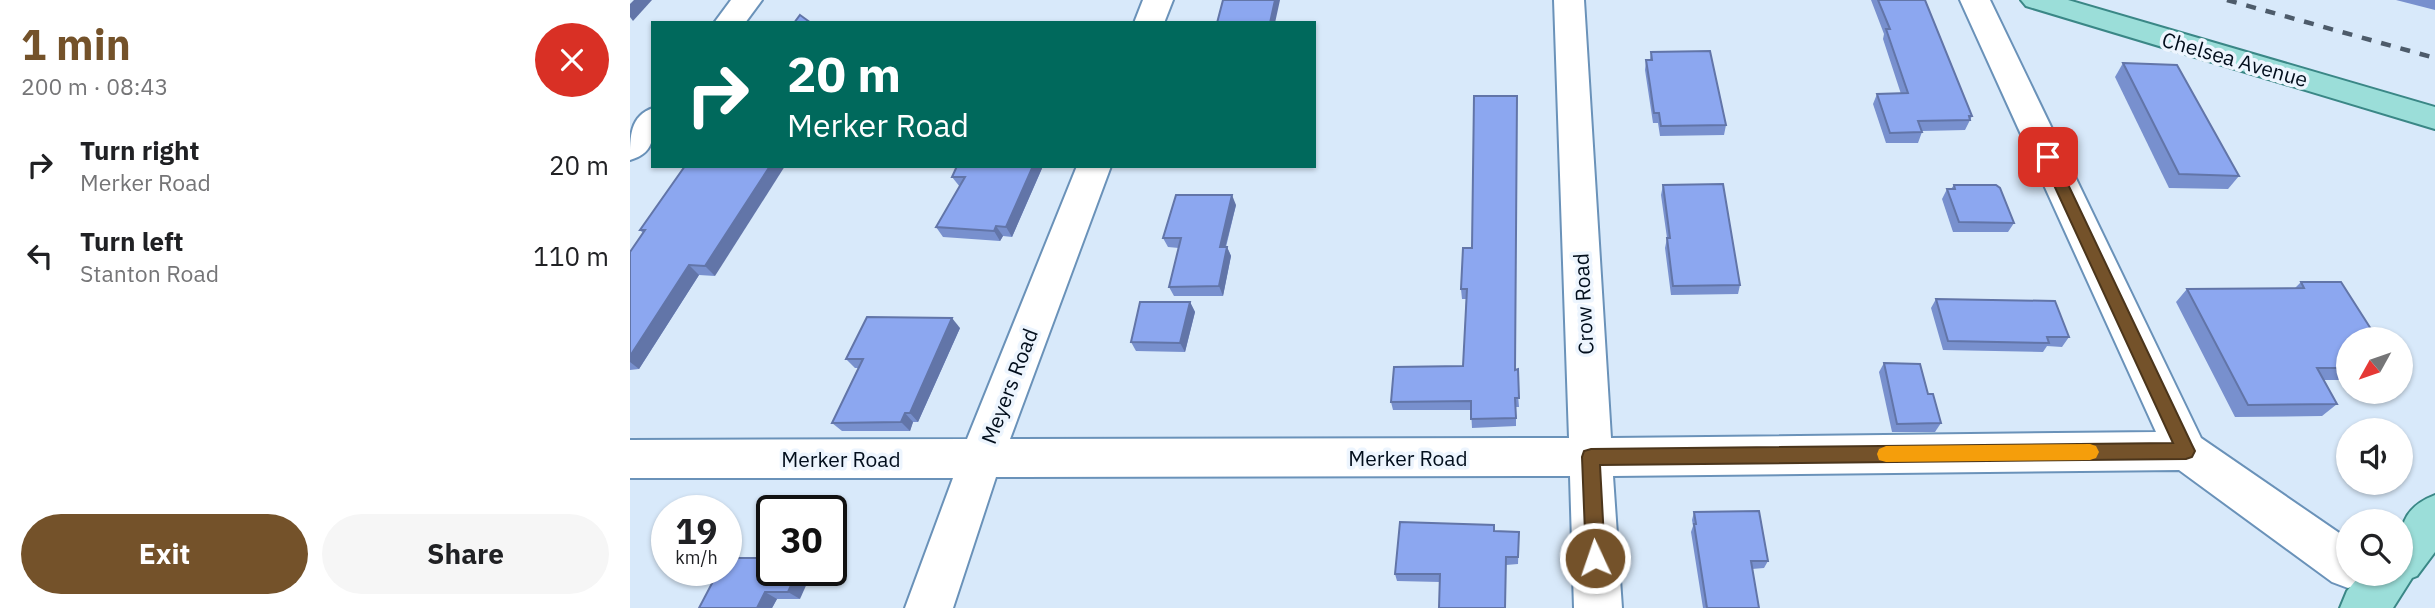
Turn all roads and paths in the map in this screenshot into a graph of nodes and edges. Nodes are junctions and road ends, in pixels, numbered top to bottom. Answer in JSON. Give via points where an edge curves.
{"nodes":[{"id":1,"x":747,"y":0,"type":"edge"},
{"id":2,"x":1158,"y":0,"type":"edge"},
{"id":3,"x":1569,"y":0,"type":"edge"},
{"id":4,"x":1975,"y":0,"type":"edge"},
{"id":5,"x":2036,"y":0,"type":"edge"},
{"id":6,"x":731,"y":21,"type":"edge"},
{"id":7,"x":1150,"y":21,"type":"edge"},
{"id":8,"x":2435,"y":118,"type":"edge"},
{"id":9,"x":651,"y":122,"type":"edge"},
{"id":10,"x":630,"y":148,"type":"edge"},
{"id":11,"x":1093,"y":168,"type":"edge"},
{"id":12,"x":2186,"y":451,"type":"junction"},
{"id":13,"x":1591,"y":457,"type":"junction"},
{"id":14,"x":630,"y":458,"type":"edge"},
{"id":15,"x":981,"y":459,"type":"junction"},
{"id":16,"x":2435,"y":516,"type":"edge"},
{"id":17,"x":2413,"y":538,"type":"edge"},
{"id":18,"x":2336,"y":552,"type":"edge"},
{"id":19,"x":929,"y":608,"type":"edge"},
{"id":20,"x":1598,"y":608,"type":"edge"}],
"edges":[{"from":1,"to":6,"type":"street"},
{"from":2,"to":7,"type":"street"},
{"from":3,"to":13,"type":"street","name":"Crow Road"},
{"from":4,"to":12,"type":"street"},
{"from":5,"to":8,"type":"main road","name":"Chelsea Avenue"},
{"from":9,"to":10,"type":"street"},
{"from":11,"to":15,"type":"street","name":"Meyers Road"},
{"from":12,"to":13,"type":"street","name":"Merker Road"},
{"from":12,"to":18,"type":"street"},
{"from":13,"to":15,"type":"street","name":"Merker Road"},
{"from":13,"to":20,"type":"street","name":"Crow Road"},
{"from":14,"to":15,"type":"street","name":"Merker Road"},
{"from":15,"to":19,"type":"street","name":"Meyers Road"},
{"from":16,"to":17,"type":"main road"}]}
